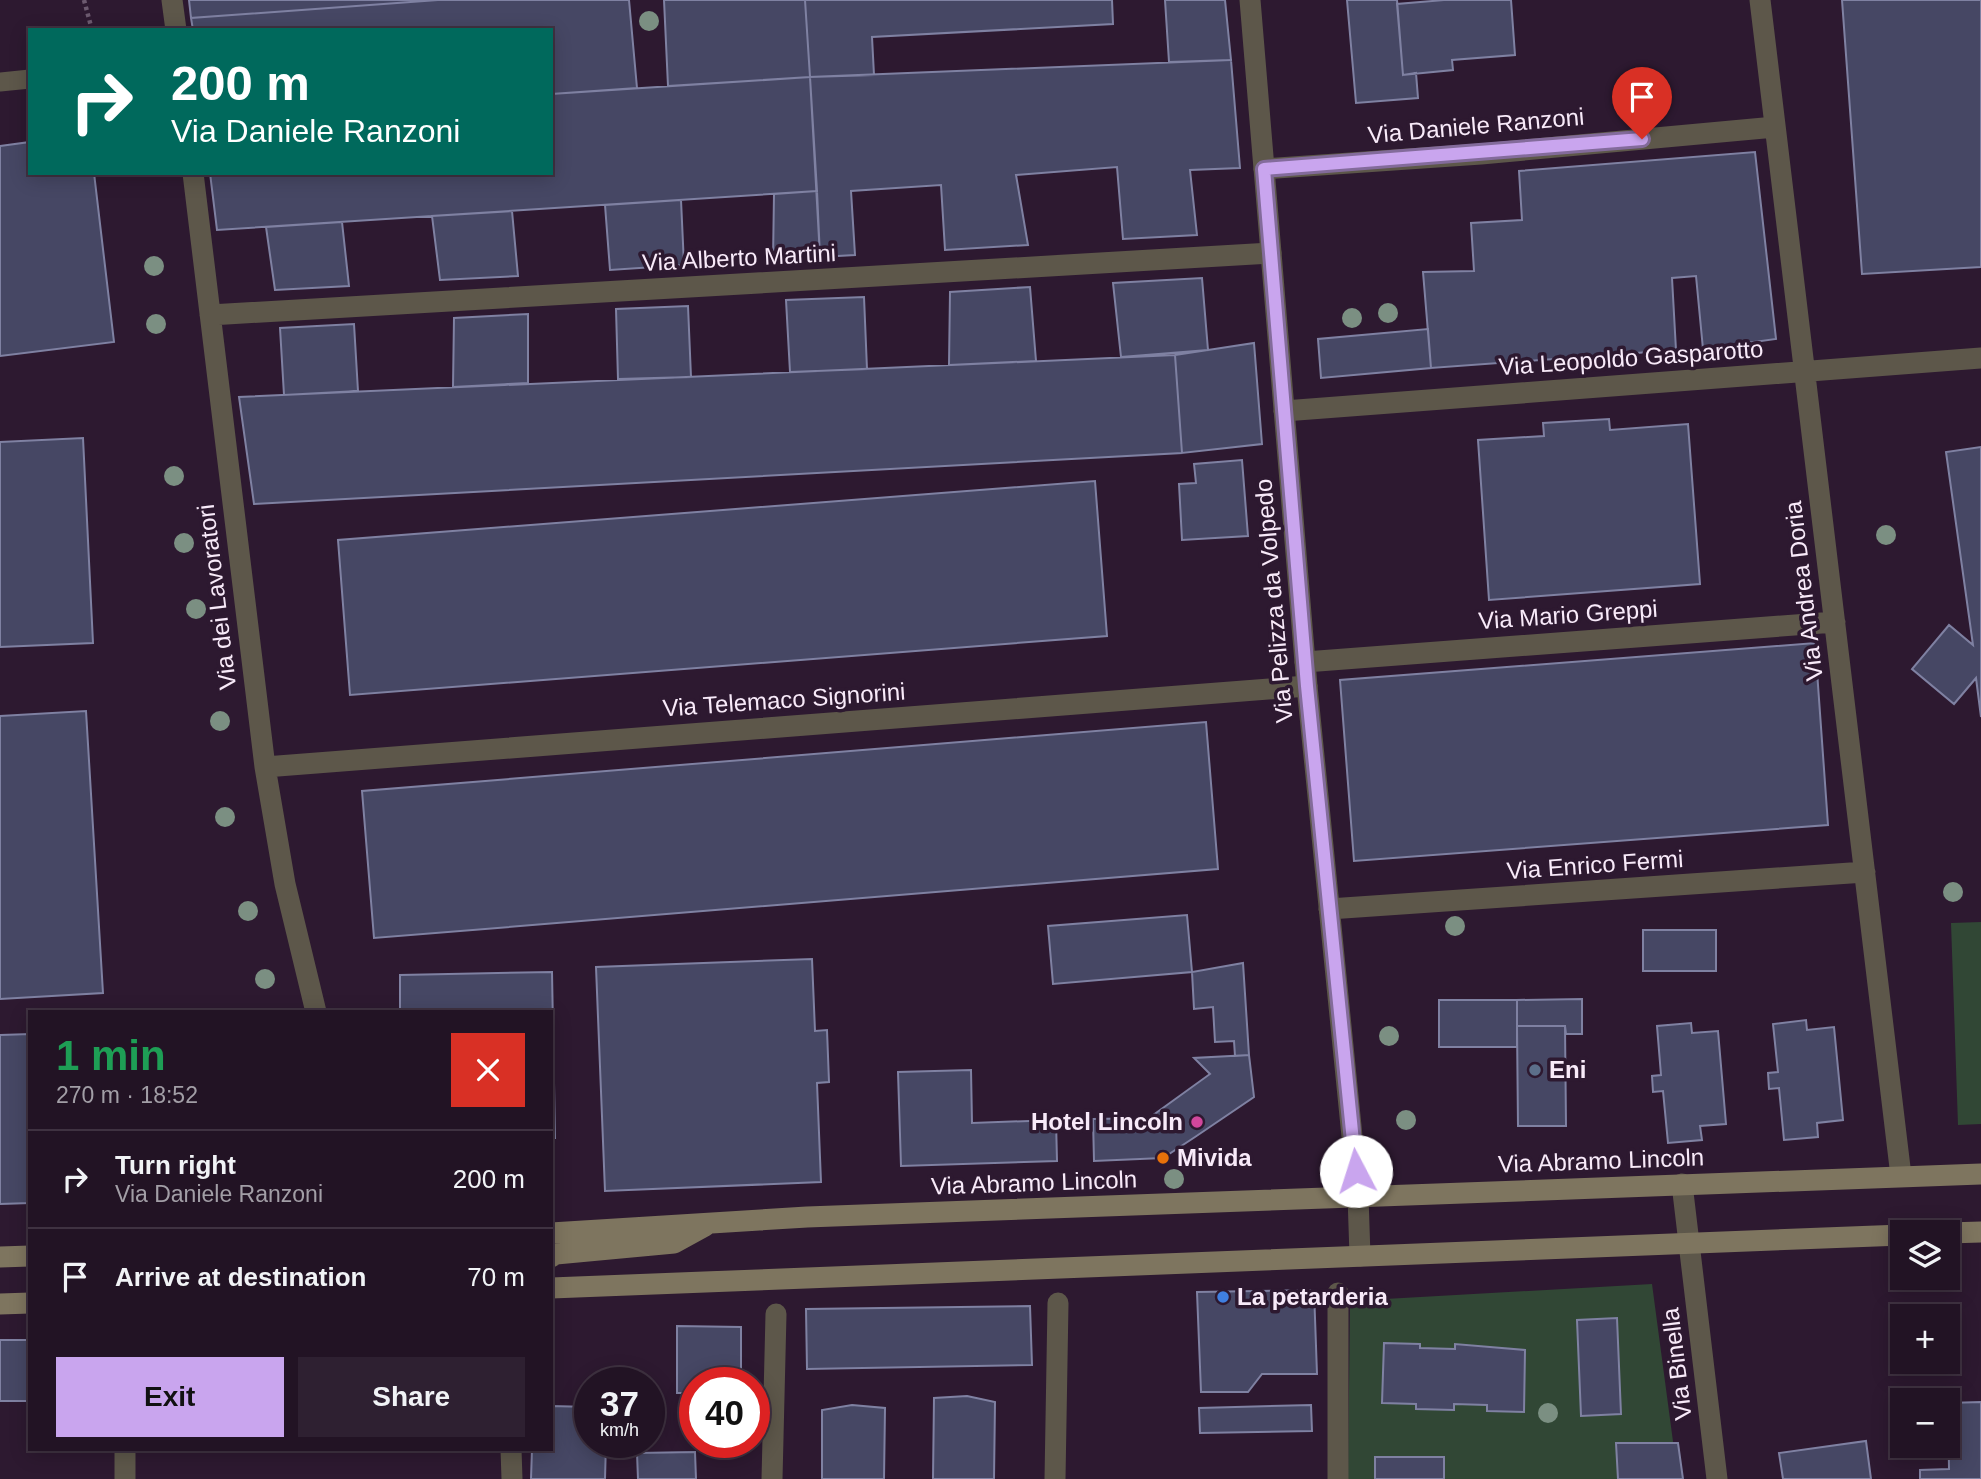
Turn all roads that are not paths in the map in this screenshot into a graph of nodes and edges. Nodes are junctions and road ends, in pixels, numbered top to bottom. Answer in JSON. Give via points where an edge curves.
{"nodes":[{"id":1,"x":172,"y":0,"type":"edge"},
{"id":2,"x":1250,"y":0,"type":"edge"},
{"id":3,"x":1760,"y":0,"type":"edge"},
{"id":4,"x":176,"y":28,"type":"edge"},
{"id":5,"x":28,"y":79,"type":"edge"},
{"id":6,"x":0,"y":82,"type":"edge"},
{"id":7,"x":1775,"y":127,"type":"junction"},
{"id":8,"x":1264,"y":169,"type":"junction"},
{"id":9,"x":193,"y":175,"type":"edge"},
{"id":10,"x":1271,"y":253,"type":"junction"},
{"id":11,"x":210,"y":315,"type":"junction"},
{"id":12,"x":1981,"y":358,"type":"edge"},
{"id":13,"x":1805,"y":372,"type":"junction"},
{"id":14,"x":1284,"y":411,"type":"junction"},
{"id":15,"x":1835,"y":622,"type":"junction"},
{"id":16,"x":1305,"y":662,"type":"junction"},
{"id":17,"x":1307,"y":686,"type":"junction"},
{"id":18,"x":265,"y":767,"type":"junction"},
{"id":19,"x":1865,"y":872,"type":"junction"},
{"id":20,"x":1329,"y":909,"type":"junction"},
{"id":21,"x":316,"y":1010,"type":"edge"},
{"id":22,"x":1981,"y":1174,"type":"edge"},
{"id":23,"x":1901,"y":1176,"type":"junction"},
{"id":24,"x":1682,"y":1184,"type":"junction"},
{"id":25,"x":1358,"y":1196,"type":"junction"},
{"id":26,"x":710,"y":1223,"type":"junction"},
{"id":27,"x":1981,"y":1232,"type":"edge"},
{"id":28,"x":553,"y":1233,"type":"edge"},
{"id":29,"x":1960,"y":1233,"type":"edge"},
{"id":30,"x":1890,"y":1235,"type":"edge"},
{"id":31,"x":1688,"y":1243,"type":"junction"},
{"id":32,"x":28,"y":1256,"type":"edge"},
{"id":33,"x":553,"y":1256,"type":"edge"},
{"id":34,"x":1360,"y":1256,"type":"junction"},
{"id":35,"x":0,"y":1257,"type":"edge"},
{"id":36,"x":553,"y":1288,"type":"edge"},
{"id":37,"x":1338,"y":1293,"type":"dead end"},
{"id":38,"x":28,"y":1303,"type":"edge"},
{"id":39,"x":1058,"y":1303,"type":"dead end"},
{"id":40,"x":0,"y":1304,"type":"edge"},
{"id":41,"x":776,"y":1314,"type":"dead end"},
{"id":42,"x":125,"y":1451,"type":"edge"},
{"id":43,"x":511,"y":1451,"type":"edge"},
{"id":44,"x":125,"y":1479,"type":"edge"},
{"id":45,"x":512,"y":1479,"type":"edge"},
{"id":46,"x":772,"y":1479,"type":"edge"},
{"id":47,"x":1055,"y":1479,"type":"edge"},
{"id":48,"x":1338,"y":1479,"type":"edge"},
{"id":49,"x":1717,"y":1479,"type":"edge"}],
"edges":[{"from":1,"to":4,"type":"street"},
{"from":2,"to":8,"type":"street","name":"Via Pelizza da Volpedo"},
{"from":3,"to":7,"type":"street","name":"Via Andrea Doria"},
{"from":5,"to":6,"type":"lane"},
{"from":7,"to":8,"type":"street","name":"Via Daniele Ranzoni"},
{"from":7,"to":13,"type":"street","name":"Via Andrea Doria"},
{"from":8,"to":10,"type":"street","name":"Via Pelizza da Volpedo"},
{"from":9,"to":11,"type":"street","name":"Via dei Lavoratori"},
{"from":10,"to":11,"type":"street","name":"Via Alberto Martini"},
{"from":10,"to":14,"type":"street","name":"Via Pelizza da Volpedo"},
{"from":11,"to":18,"type":"street","name":"Via dei Lavoratori"},
{"from":12,"to":13,"type":"street","name":"Via Leopoldo Gasparotto"},
{"from":13,"to":14,"type":"street","name":"Via Leopoldo Gasparotto"},
{"from":13,"to":15,"type":"street","name":"Via Andrea Doria"},
{"from":14,"to":16,"type":"street","name":"Via Pelizza da Volpedo"},
{"from":15,"to":16,"type":"street","name":"Via Mario Greppi"},
{"from":15,"to":19,"type":"street","name":"Via Andrea Doria"},
{"from":16,"to":17,"type":"street","name":"Via Pelizza da Volpedo"},
{"from":17,"to":18,"type":"street","name":"Via Telemaco Signorini"},
{"from":17,"to":20,"type":"street","name":"Via Pelizza da Volpedo"},
{"from":18,"to":21,"type":"street","name":"Via dei Lavoratori","via":[[285,884]]},
{"from":19,"to":20,"type":"street","name":"Via Enrico Fermi"},
{"from":19,"to":23,"type":"street","name":"Via Andrea Doria"},
{"from":20,"to":25,"type":"street","name":"Via Pelizza da Volpedo"},
{"from":22,"to":23,"type":"main road","name":"Via Abramo Lincoln"},
{"from":23,"to":24,"type":"main road","name":"Via Abramo Lincoln"},
{"from":24,"to":25,"type":"main road","name":"Via Abramo Lincoln"},
{"from":24,"to":31,"type":"street","name":"Via Binella"},
{"from":25,"to":26,"type":"main road","name":"Via Abramo Lincoln"},
{"from":25,"to":34,"type":"street","name":"Via Pelizza da Volpedo"},
{"from":26,"to":28,"type":"main road","name":"Via Abramo Lincoln"},
{"from":26,"to":33,"type":"main road","via":[[674,1243]]},
{"from":27,"to":29,"type":"main road"},
{"from":30,"to":31,"type":"main road"},
{"from":31,"to":34,"type":"main road"},
{"from":31,"to":49,"type":"street","name":"Via Binella"},
{"from":32,"to":35,"type":"main road"},
{"from":34,"to":36,"type":"main road"},
{"from":37,"to":48,"type":"street"},
{"from":38,"to":40,"type":"main road"},
{"from":39,"to":47,"type":"street"},
{"from":41,"to":46,"type":"street"},
{"from":42,"to":44,"type":"street"},
{"from":43,"to":45,"type":"street"}]}
